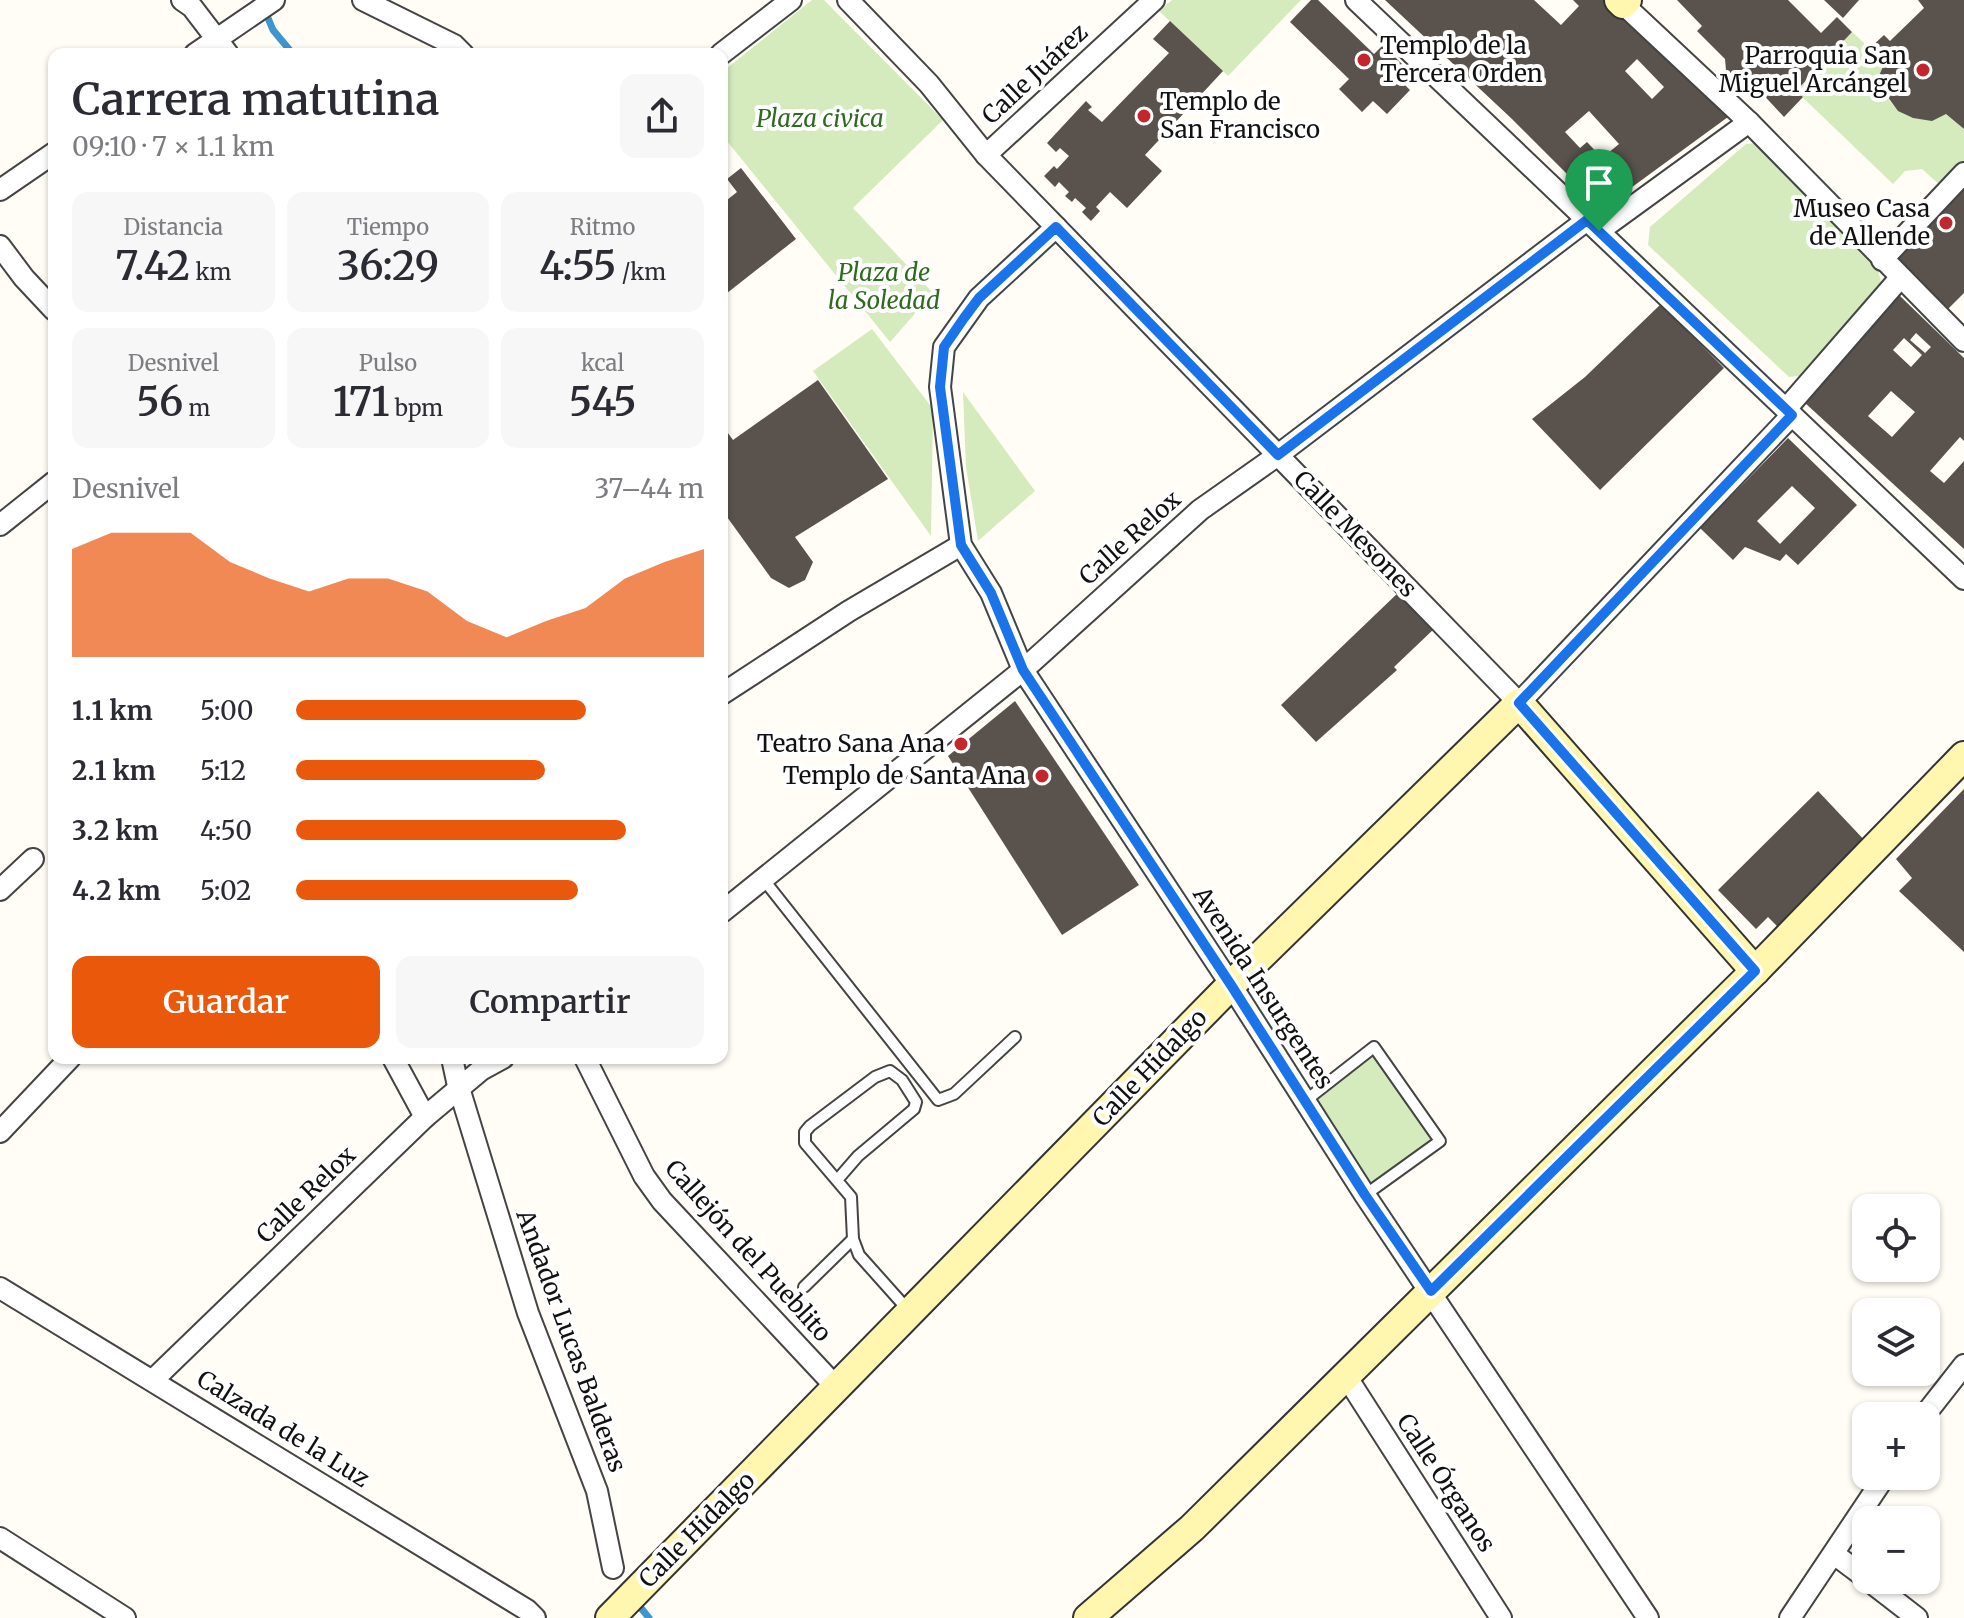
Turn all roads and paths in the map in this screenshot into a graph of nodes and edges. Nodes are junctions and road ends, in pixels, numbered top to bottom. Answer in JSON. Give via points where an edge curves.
{"nodes":[{"id":1,"x":182,"y":0,"type":"edge"},
{"id":2,"x":274,"y":0,"type":"edge"},
{"id":3,"x":363,"y":0,"type":"edge"},
{"id":4,"x":791,"y":0,"type":"edge"},
{"id":5,"x":848,"y":0,"type":"edge"},
{"id":6,"x":1154,"y":0,"type":"edge"},
{"id":7,"x":1356,"y":0,"type":"edge"},
{"id":8,"x":1623,"y":1,"type":"edge"},
{"id":9,"x":222,"y":47,"type":"edge"},
{"id":10,"x":457,"y":48,"type":"edge"},
{"id":11,"x":728,"y":49,"type":"edge"},
{"id":12,"x":1749,"y":122,"type":"junction"},
{"id":13,"x":986,"y":155,"type":"junction"},
{"id":14,"x":48,"y":157,"type":"edge"},
{"id":15,"x":1964,"y":173,"type":"edge"},
{"id":16,"x":0,"y":190,"type":"edge"},
{"id":17,"x":1593,"y":225,"type":"junction"},
{"id":18,"x":1056,"y":227,"type":"junction"},
{"id":19,"x":0,"y":246,"type":"edge"},
{"id":20,"x":1882,"y":260,"type":"junction"},
{"id":21,"x":1900,"y":278,"type":"junction"},
{"id":22,"x":48,"y":304,"type":"edge"},
{"id":23,"x":1964,"y":341,"type":"edge"},
{"id":24,"x":1789,"y":412,"type":"junction"},
{"id":25,"x":1278,"y":455,"type":"junction"},
{"id":26,"x":48,"y":487,"type":"edge"},
{"id":27,"x":0,"y":525,"type":"edge"},
{"id":28,"x":961,"y":545,"type":"junction"},
{"id":29,"x":1964,"y":579,"type":"edge"},
{"id":30,"x":1023,"y":670,"type":"junction"},
{"id":31,"x":728,"y":690,"type":"edge"},
{"id":32,"x":1519,"y":703,"type":"junction"},
{"id":33,"x":1964,"y":756,"type":"edge"},
{"id":34,"x":33,"y":859,"type":"dead end"},
{"id":35,"x":764,"y":880,"type":"junction"},
{"id":36,"x":0,"y":890,"type":"edge"},
{"id":37,"x":728,"y":907,"type":"edge"},
{"id":38,"x":1755,"y":971,"type":"junction"},
{"id":39,"x":1231,"y":985,"type":"junction"},
{"id":40,"x":1015,"y":1037,"type":"dead end"},
{"id":41,"x":64,"y":1064,"type":"edge"},
{"id":42,"x":396,"y":1064,"type":"edge"},
{"id":43,"x":453,"y":1064,"type":"edge"},
{"id":44,"x":492,"y":1064,"type":"edge"},
{"id":45,"x":588,"y":1064,"type":"edge"},
{"id":46,"x":458,"y":1087,"type":"junction"},
{"id":47,"x":1305,"y":1101,"type":"junction"},
{"id":48,"x":425,"y":1117,"type":"junction"},
{"id":49,"x":0,"y":1132,"type":"edge"},
{"id":50,"x":838,"y":1179,"type":"junction"},
{"id":51,"x":1365,"y":1195,"type":"junction"},
{"id":52,"x":853,"y":1239,"type":"junction"},
{"id":53,"x":804,"y":1287,"type":"dead end"},
{"id":54,"x":0,"y":1288,"type":"edge"},
{"id":55,"x":1431,"y":1291,"type":"junction"},
{"id":56,"x":911,"y":1312,"type":"junction"},
{"id":57,"x":1964,"y":1365,"type":"edge"},
{"id":58,"x":1346,"y":1376,"type":"junction"},
{"id":59,"x":153,"y":1380,"type":"junction"},
{"id":60,"x":837,"y":1388,"type":"junction"},
{"id":61,"x":1935,"y":1402,"type":"edge"},
{"id":62,"x":1876,"y":1490,"type":"edge"},
{"id":63,"x":0,"y":1538,"type":"edge"},
{"id":64,"x":1834,"y":1554,"type":"junction"},
{"id":65,"x":613,"y":1568,"type":"dead end"},
{"id":66,"x":1852,"y":1568,"type":"edge"},
{"id":67,"x":1886,"y":1594,"type":"edge"},
{"id":68,"x":125,"y":1618,"type":"edge"},
{"id":69,"x":535,"y":1618,"type":"edge"},
{"id":70,"x":610,"y":1618,"type":"edge"},
{"id":71,"x":1088,"y":1618,"type":"edge"},
{"id":72,"x":1501,"y":1618,"type":"edge"},
{"id":73,"x":1648,"y":1618,"type":"edge"},
{"id":74,"x":1790,"y":1618,"type":"edge"},
{"id":75,"x":1917,"y":1618,"type":"edge"}],
"edges":[{"from":1,"to":9,"type":"street"},
{"from":2,"to":9,"type":"street"},
{"from":3,"to":10,"type":"street"},
{"from":4,"to":11,"type":"street"},
{"from":5,"to":13,"type":"street","name":"Calle Mesones","via":[[929,84]]},
{"from":6,"to":13,"type":"street","name":"Calle Juárez"},
{"from":7,"to":17,"type":"street"},
{"from":8,"to":12,"type":"street"},
{"from":12,"to":17,"type":"street","name":"Calle Relox"},
{"from":12,"to":20,"type":"street"},
{"from":13,"to":18,"type":"street","name":"Calle Mesones"},
{"from":14,"to":16,"type":"street"},
{"from":15,"to":20,"type":"street"},
{"from":17,"to":24,"type":"street"},
{"from":17,"to":25,"type":"street","name":"Calle Relox"},
{"from":18,"to":25,"type":"street","name":"Calle Mesones"},
{"from":18,"to":28,"type":"street","name":"Avenida Insurgentes","via":[[979,298],[944,347],[940,387]]},
{"from":19,"to":22,"type":"street"},
{"from":20,"to":21,"type":"street"},
{"from":21,"to":23,"type":"street"},
{"from":21,"to":24,"type":"street","name":"Calle Hidalgo"},
{"from":24,"to":29,"type":"street"},
{"from":24,"to":32,"type":"street","name":"Calle Hidalgo"},
{"from":25,"to":30,"type":"street","name":"Calle Relox","via":[[1200,510]]},
{"from":25,"to":32,"type":"street","name":"Calle Mesones"},
{"from":26,"to":27,"type":"street"},
{"from":28,"to":30,"type":"street","name":"Avenida Insurgentes","via":[[991,593]]},
{"from":28,"to":31,"type":"street"},
{"from":30,"to":35,"type":"street","name":"Calle Relox"},
{"from":30,"to":39,"type":"street","name":"Avenida Insurgentes"},
{"from":32,"to":38,"type":"main road","name":"Calle Mesones"},
{"from":32,"to":39,"type":"main road","name":"Calle Hidalgo"},
{"from":33,"to":38,"type":"main road"},
{"from":34,"to":36,"type":"street"},
{"from":35,"to":37,"type":"street","name":"Calle Relox"},
{"from":35,"to":40,"type":"lane","via":[[938,1100],[954,1094]]},
{"from":38,"to":55,"type":"main road"},
{"from":39,"to":47,"type":"street","name":"Avenida Insurgentes"},
{"from":39,"to":56,"type":"main road","name":"Calle Hidalgo"},
{"from":41,"to":49,"type":"street"},
{"from":42,"to":48,"type":"street"},
{"from":43,"to":46,"type":"street","name":"Andador Lucas Balderas"},
{"from":44,"to":46,"type":"street","name":"Calle Relox"},
{"from":45,"to":60,"type":"street","name":"Callejón del Pueblito","via":[[662,1201]]},
{"from":46,"to":48,"type":"street","name":"Calle Relox"},
{"from":46,"to":65,"type":"street","name":"Andador Lucas Balderas","via":[[528,1313],[597,1491]]},
{"from":47,"to":51,"type":"street","name":"Avenida Insurgentes"},
{"from":47,"to":51,"type":"lane","via":[[1374,1047],[1440,1141]]},
{"from":48,"to":59,"type":"street","name":"Calle Relox"},
{"from":50,"to":50,"type":"lane","via":[[805,1143],[805,1132],[890,1071],[916,1102],[914,1109]]},
{"from":50,"to":52,"type":"lane","via":[[851,1197]]},
{"from":51,"to":55,"type":"street","name":"Avenida Insurgentes"},
{"from":52,"to":53,"type":"lane"},
{"from":52,"to":56,"type":"lane","via":[[859,1255]]},
{"from":54,"to":59,"type":"street","name":"Calzada de la Luz"},
{"from":55,"to":58,"type":"main road"},
{"from":55,"to":73,"type":"street","name":"Avenida Insurgentes"},
{"from":56,"to":60,"type":"main road","name":"Calle Hidalgo"},
{"from":57,"to":61,"type":"street"},
{"from":58,"to":71,"type":"main road","via":[[1192,1528]]},
{"from":58,"to":72,"type":"street","name":"Calle Órganos"},
{"from":59,"to":69,"type":"street","name":"Calzada de la Luz"},
{"from":60,"to":70,"type":"main road","name":"Calle Hidalgo"},
{"from":62,"to":64,"type":"street"},
{"from":63,"to":68,"type":"street"},
{"from":64,"to":66,"type":"street"},
{"from":64,"to":74,"type":"street"},
{"from":67,"to":75,"type":"street"}]}
